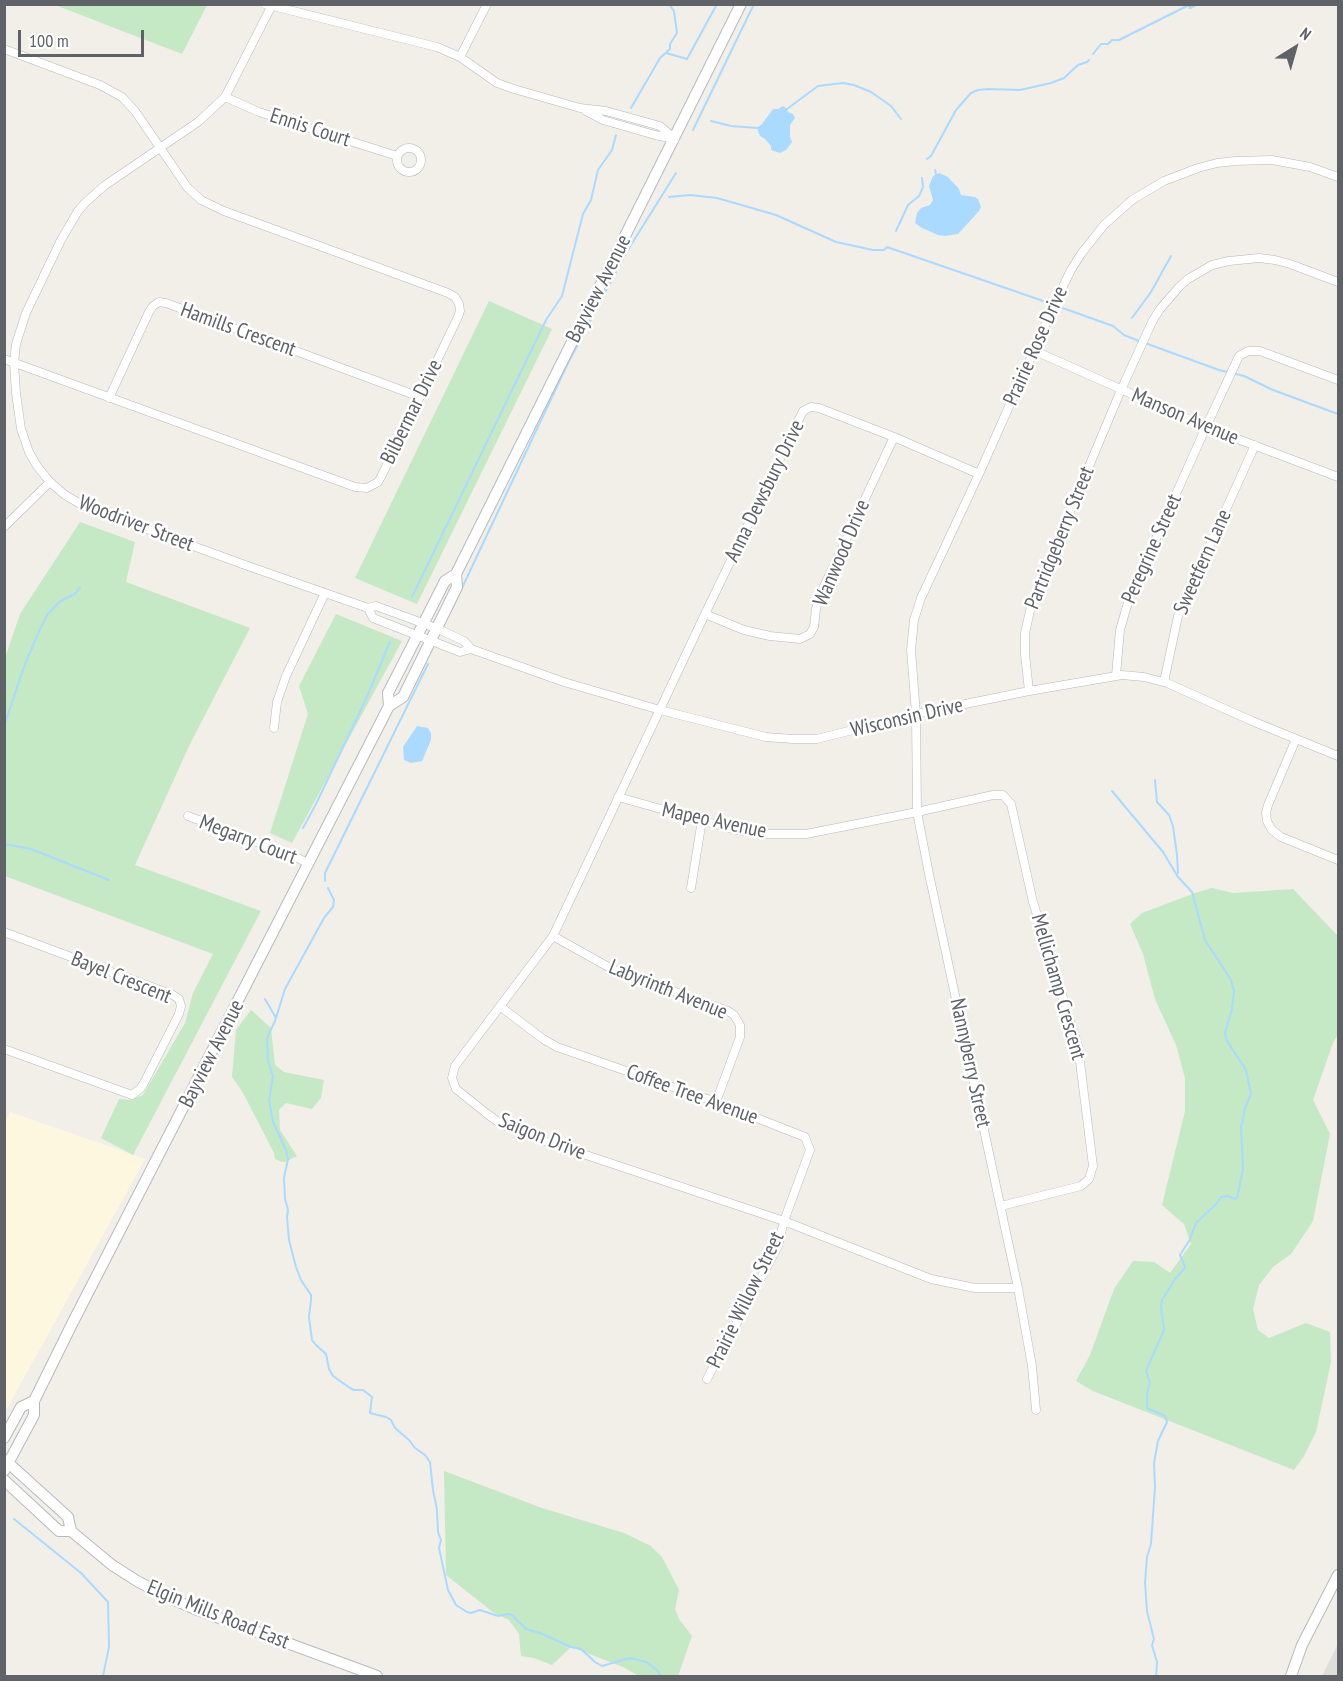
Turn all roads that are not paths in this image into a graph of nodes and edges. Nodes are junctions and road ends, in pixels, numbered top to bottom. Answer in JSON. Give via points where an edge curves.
{"nodes":[{"id":1,"x":487,"y":4,"type":"edge"},
{"id":2,"x":741,"y":4,"type":"edge"},
{"id":3,"x":268,"y":6,"type":"edge"},
{"id":4,"x":4,"y":49,"type":"edge"},
{"id":5,"x":460,"y":57,"type":"junction"},
{"id":6,"x":225,"y":98,"type":"junction"},
{"id":7,"x":675,"y":139,"type":"junction"},
{"id":8,"x":160,"y":148,"type":"junction"},
{"id":9,"x":397,"y":156,"type":"dead end"},
{"id":10,"x":1338,"y":177,"type":"edge"},
{"id":11,"x":1338,"y":282,"type":"edge"},
{"id":12,"x":1035,"y":351,"type":"junction"},
{"id":13,"x":4,"y":359,"type":"edge"},
{"id":14,"x":14,"y":363,"type":"junction"},
{"id":15,"x":1338,"y":380,"type":"edge"},
{"id":16,"x":1121,"y":390,"type":"junction"},
{"id":17,"x":420,"y":397,"type":"junction"},
{"id":18,"x":109,"y":398,"type":"junction"},
{"id":19,"x":1206,"y":427,"type":"junction"},
{"id":20,"x":894,"y":437,"type":"junction"},
{"id":21,"x":1255,"y":445,"type":"junction"},
{"id":22,"x":979,"y":474,"type":"junction"},
{"id":23,"x":1338,"y":477,"type":"edge"},
{"id":24,"x":50,"y":482,"type":"junction"},
{"id":25,"x":4,"y":527,"type":"edge"},
{"id":26,"x":456,"y":574,"type":"junction"},
{"id":27,"x":325,"y":593,"type":"junction"},
{"id":28,"x":368,"y":608,"type":"junction"},
{"id":29,"x":705,"y":614,"type":"junction"},
{"id":30,"x":423,"y":623,"type":"junction"},
{"id":31,"x":436,"y":628,"type":"junction"},
{"id":32,"x":418,"y":636,"type":"junction"},
{"id":33,"x":430,"y":640,"type":"junction"},
{"id":34,"x":471,"y":649,"type":"junction"},
{"id":35,"x":1116,"y":675,"type":"junction"},
{"id":36,"x":1164,"y":682,"type":"junction"},
{"id":37,"x":1029,"y":691,"type":"junction"},
{"id":38,"x":389,"y":706,"type":"junction"},
{"id":39,"x":660,"y":710,"type":"junction"},
{"id":40,"x":916,"y":714,"type":"junction"},
{"id":41,"x":274,"y":728,"type":"dead end"},
{"id":42,"x":1296,"y":739,"type":"junction"},
{"id":43,"x":1338,"y":756,"type":"edge"},
{"id":44,"x":618,"y":797,"type":"junction"},
{"id":45,"x":917,"y":812,"type":"junction"},
{"id":46,"x":188,"y":816,"type":"dead end"},
{"id":47,"x":702,"y":820,"type":"junction"},
{"id":48,"x":1338,"y":860,"type":"edge"},
{"id":49,"x":309,"y":864,"type":"junction"},
{"id":50,"x":691,"y":888,"type":"dead end"},
{"id":51,"x":4,"y":932,"type":"edge"},
{"id":52,"x":553,"y":936,"type":"junction"},
{"id":53,"x":501,"y":1007,"type":"junction"},
{"id":54,"x":4,"y":1049,"type":"edge"},
{"id":55,"x":716,"y":1102,"type":"junction"},
{"id":56,"x":1001,"y":1206,"type":"junction"},
{"id":57,"x":784,"y":1221,"type":"junction"},
{"id":58,"x":1018,"y":1288,"type":"junction"},
{"id":59,"x":707,"y":1379,"type":"dead end"},
{"id":60,"x":34,"y":1401,"type":"junction"},
{"id":61,"x":1036,"y":1410,"type":"dead end"},
{"id":62,"x":4,"y":1438,"type":"edge"},
{"id":63,"x":6,"y":1465,"type":"edge"},
{"id":64,"x":4,"y":1480,"type":"edge"},
{"id":65,"x":71,"y":1531,"type":"junction"},
{"id":66,"x":1338,"y":1575,"type":"edge"},
{"id":67,"x":377,"y":1677,"type":"edge"},
{"id":68,"x":1291,"y":1677,"type":"edge"}],
"edges":[{"from":1,"to":5,"type":"street"},
{"from":2,"to":7,"type":"main road","name":"Bayview Avenue"},
{"from":3,"to":5,"type":"street","via":[[422,43]]},
{"from":3,"to":6,"type":"street","name":"Woodriver Street"},
{"from":4,"to":8,"type":"street","via":[[122,97]]},
{"from":5,"to":7,"type":"street","via":[[505,86],[580,108],[603,120]]},
{"from":6,"to":8,"type":"street","name":"Woodriver Street"},
{"from":6,"to":9,"type":"street","name":"Ennis Court"},
{"from":7,"to":26,"type":"main road","name":"Bayview Avenue"},
{"from":8,"to":14,"type":"street","name":"Woodriver Street","via":[[92,196],[69,224],[22,321]]},
{"from":8,"to":17,"type":"street","name":"Bilbermar Drive","via":[[201,200],[455,297],[460,310],[458,317]]},
{"from":10,"to":12,"type":"street","name":"Prairie Rose Drive","via":[[1281,161],[1235,160],[1190,171],[1148,190],[1111,218],[1081,254]]},
{"from":11,"to":16,"type":"street","name":"Partridgeberry Street","via":[[1290,264],[1259,258],[1212,265],[1179,287],[1160,309]]},
{"from":12,"to":16,"type":"street","name":"Manson Avenue"},
{"from":12,"to":22,"type":"street","name":"Prairie Rose Drive"},
{"from":13,"to":14,"type":"street","name":"Bilbermar Drive"},
{"from":14,"to":18,"type":"street","name":"Bilbermar Drive"},
{"from":14,"to":24,"type":"street","name":"Woodriver Street","via":[[23,436],[33,459]]},
{"from":15,"to":19,"type":"street","name":"Peregrine Street","via":[[1260,351],[1248,351],[1239,356]]},
{"from":16,"to":19,"type":"street","name":"Manson Avenue"},
{"from":16,"to":37,"type":"street","name":"Partridgeberry Street","via":[[1029,612],[1025,654]]},
{"from":17,"to":18,"type":"street","name":"Bilbermar Drive","via":[[378,482],[362,489]]},
{"from":17,"to":18,"type":"street","name":"Hamills Crescent","via":[[159,302],[149,312]]},
{"from":19,"to":21,"type":"street","name":"Manson Avenue"},
{"from":19,"to":35,"type":"street","name":"Peregrine Street","via":[[1123,614]]},
{"from":20,"to":22,"type":"street","name":"Anna Dewsbury Drive"},
{"from":20,"to":29,"type":"street","name":"Anna Dewsbury Drive","via":[[818,407],[803,411]]},
{"from":20,"to":29,"type":"street","name":"Wanwood Drive","via":[[820,596],[810,634],[799,639],[770,636]]},
{"from":21,"to":23,"type":"street","name":"Manson Avenue"},
{"from":21,"to":36,"type":"street","name":"Sweetfern Lane","via":[[1178,616]]},
{"from":22,"to":40,"type":"street","name":"Prairie Rose Drive","via":[[914,620],[911,650]]},
{"from":24,"to":25,"type":"street"},
{"from":24,"to":27,"type":"street","name":"Woodriver Street","via":[[84,506]]},
{"from":26,"to":30,"type":"main road","name":"Bayview Avenue","via":[[445,581]]},
{"from":26,"to":31,"type":"main road","name":"Bayview Avenue","via":[[457,587]]},
{"from":27,"to":28,"type":"street","name":"Woodriver Street"},
{"from":27,"to":41,"type":"street","via":[[286,676]]},
{"from":28,"to":30,"type":"street","name":"Woodriver Street","via":[[376,606]]},
{"from":28,"to":32,"type":"street","name":"Woodriver Street","via":[[373,618]]},
{"from":29,"to":39,"type":"street","name":"Anna Dewsbury Drive"},
{"from":30,"to":31,"type":"street","name":"Woodriver Street"},
{"from":30,"to":32,"type":"main road","name":"Bayview Avenue"},
{"from":31,"to":33,"type":"main road","name":"Bayview Avenue"},
{"from":31,"to":34,"type":"street","name":"Wisconsin Drive","via":[[464,641]]},
{"from":32,"to":33,"type":"street","name":"Wisconsin Drive"},
{"from":32,"to":38,"type":"main road","name":"Bayview Avenue","via":[[388,693]]},
{"from":33,"to":34,"type":"street","name":"Wisconsin Drive","via":[[460,652]]},
{"from":33,"to":38,"type":"main road","name":"Bayview Avenue","via":[[403,697]]},
{"from":34,"to":39,"type":"street","name":"Wisconsin Drive"},
{"from":35,"to":36,"type":"street","name":"Wisconsin Drive"},
{"from":35,"to":37,"type":"street","name":"Wisconsin Drive"},
{"from":36,"to":42,"type":"street","name":"Wisconsin Drive"},
{"from":37,"to":40,"type":"street","name":"Wisconsin Drive"},
{"from":38,"to":49,"type":"main road","name":"Bayview Avenue"},
{"from":39,"to":40,"type":"street","name":"Wisconsin Drive","via":[[752,734],[793,739],[824,737]]},
{"from":39,"to":44,"type":"street","name":"Saigon Drive"},
{"from":40,"to":45,"type":"street","name":"Nannyberry Street"},
{"from":42,"to":43,"type":"street","name":"Wisconsin Drive"},
{"from":42,"to":48,"type":"street","via":[[1268,805],[1267,821],[1281,837]]},
{"from":44,"to":47,"type":"street","name":"Mapeo Avenue"},
{"from":44,"to":52,"type":"street","name":"Saigon Drive"},
{"from":45,"to":47,"type":"street","name":"Mapeo Avenue","via":[[806,834],[756,834]]},
{"from":45,"to":56,"type":"street","name":"Nannyberry Street"},
{"from":45,"to":56,"type":"street","name":"Mellichamp Crescent","via":[[993,795],[1003,795],[1011,804],[1033,902],[1078,1046],[1093,1164],[1091,1175],[1081,1186]]},
{"from":46,"to":49,"type":"street","name":"Megarry Court"},
{"from":47,"to":50,"type":"street"},
{"from":49,"to":60,"type":"main road","name":"Bayview Avenue"},
{"from":51,"to":54,"type":"street","name":"Bayel Crescent","via":[[173,994],[181,1006],[140,1089],[132,1095]]},
{"from":52,"to":53,"type":"street","name":"Saigon Drive"},
{"from":52,"to":55,"type":"street","name":"Labyrinth Avenue","via":[[612,969],[734,1015],[740,1035]]},
{"from":53,"to":55,"type":"street","name":"Coffee Tree Avenue","via":[[558,1047]]},
{"from":53,"to":57,"type":"street","name":"Saigon Drive","via":[[452,1073],[456,1089],[486,1113],[529,1136]]},
{"from":55,"to":57,"type":"street","name":"Coffee Tree Avenue","via":[[806,1137],[810,1150]]},
{"from":56,"to":58,"type":"street","name":"Nannyberry Street"},
{"from":57,"to":58,"type":"street","name":"Saigon Drive","via":[[931,1280]]},
{"from":57,"to":59,"type":"street","name":"Prairie Willow Street","via":[[778,1246]]},
{"from":58,"to":61,"type":"street","name":"Nannyberry Street"},
{"from":60,"to":62,"type":"main road","name":"Bayview Avenue","via":[[21,1407]]},
{"from":60,"to":63,"type":"main road","name":"Bayview Avenue","via":[[34,1415]]},
{"from":63,"to":65,"type":"main road","name":"Elgin Mills Road East","via":[[68,1517]]},
{"from":64,"to":65,"type":"main road","name":"Elgin Mills Road East","via":[[59,1531]]},
{"from":65,"to":67,"type":"main road","name":"Elgin Mills Road East","via":[[112,1565],[165,1596]]},
{"from":66,"to":68,"type":"main road","via":[[1302,1645]]}]}
